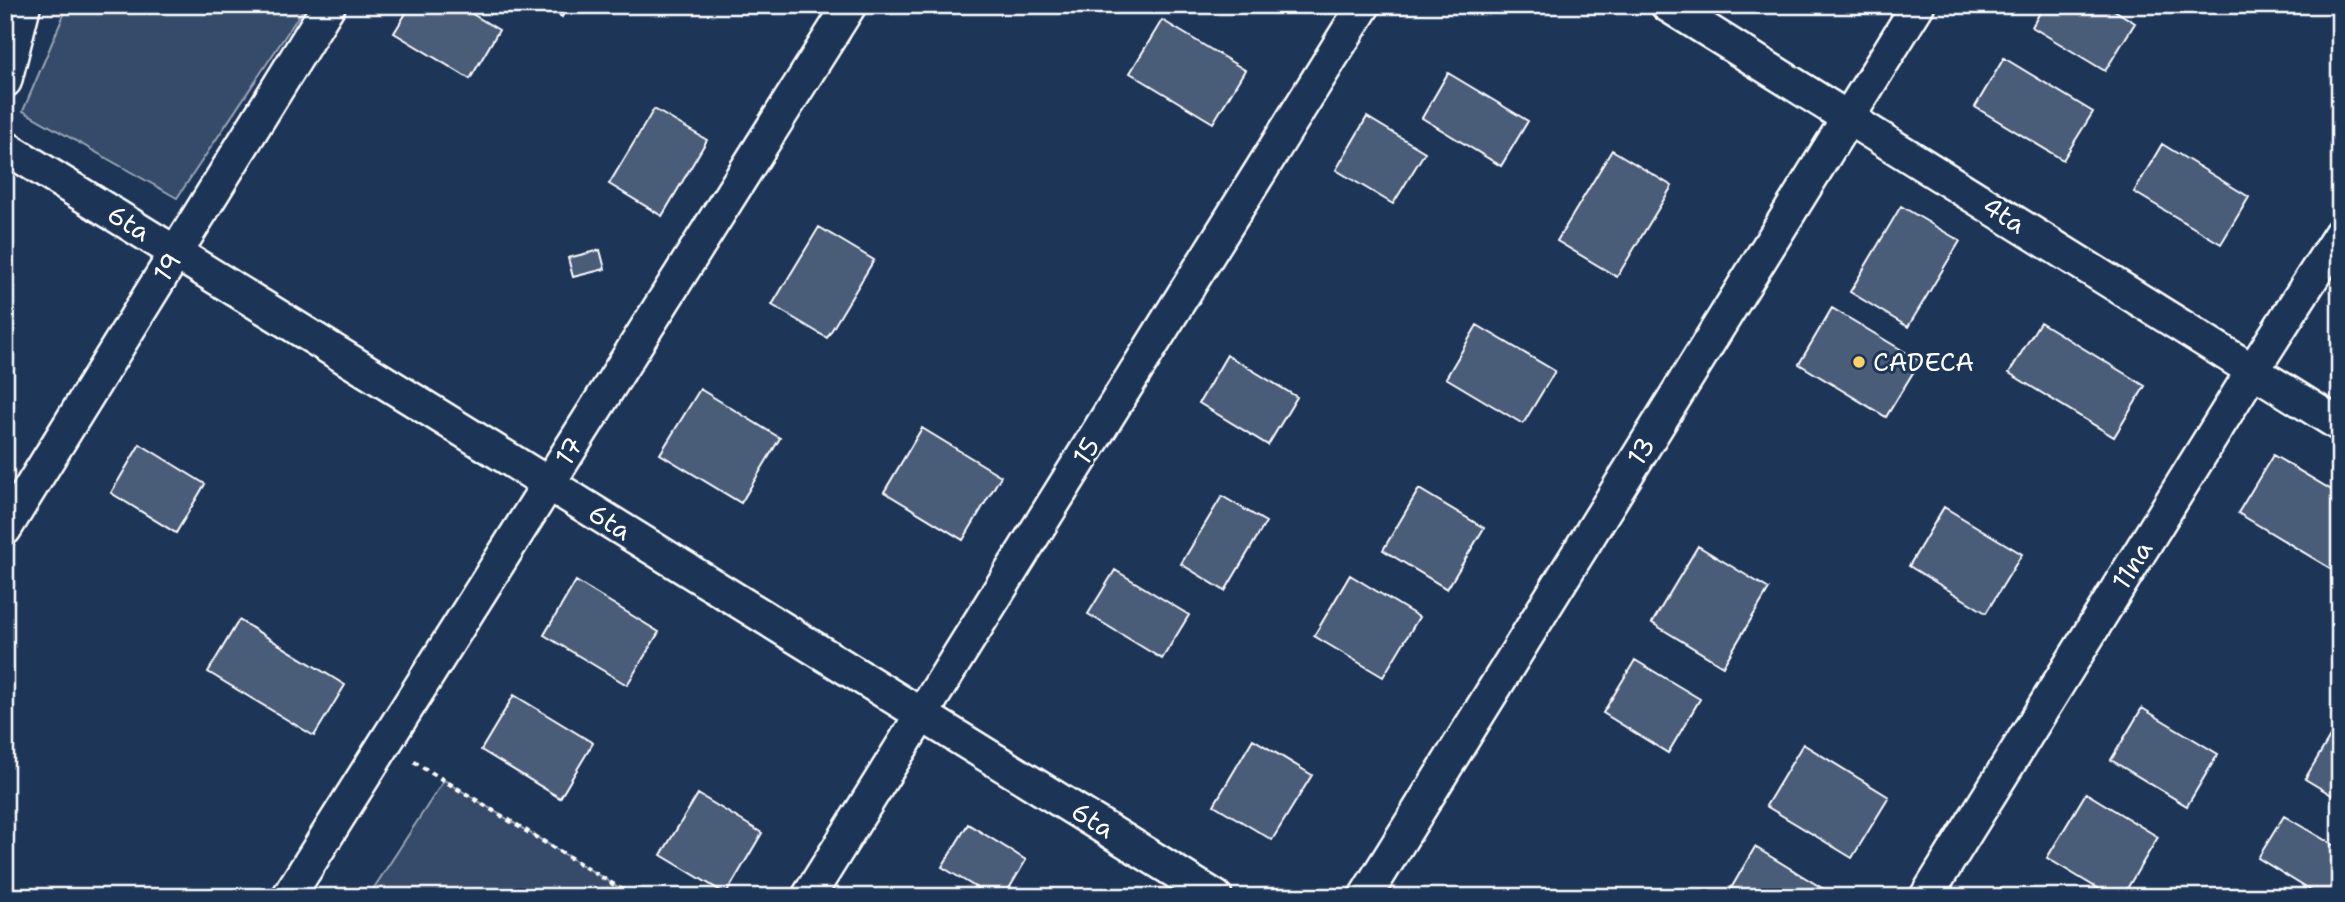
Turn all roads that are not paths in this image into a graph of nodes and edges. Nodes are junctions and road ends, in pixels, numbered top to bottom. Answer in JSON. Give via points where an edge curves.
{"nodes":[{"id":1,"x":24,"y":5,"type":"edge"},
{"id":2,"x":329,"y":5,"type":"edge"},
{"id":3,"x":850,"y":5,"type":"edge"},
{"id":4,"x":1364,"y":5,"type":"edge"},
{"id":5,"x":1667,"y":5,"type":"edge"},
{"id":6,"x":1918,"y":5,"type":"edge"},
{"id":7,"x":5,"y":81,"type":"edge"},
{"id":8,"x":1848,"y":118,"type":"junction"},
{"id":9,"x":5,"y":146,"type":"edge"},
{"id":10,"x":2340,"y":234,"type":"edge"},
{"id":11,"x":176,"y":253,"type":"junction"},
{"id":12,"x":2253,"y":370,"type":"junction"},
{"id":13,"x":2340,"y":425,"type":"edge"},
{"id":14,"x":548,"y":483,"type":"junction"},
{"id":15,"x":5,"y":529,"type":"edge"},
{"id":16,"x":922,"y":715,"type":"junction"},
{"id":17,"x":288,"y":897,"type":"edge"},
{"id":18,"x":808,"y":897,"type":"edge"},
{"id":19,"x":1216,"y":897,"type":"edge"},
{"id":20,"x":1364,"y":897,"type":"edge"},
{"id":21,"x":1926,"y":897,"type":"edge"}],
"edges":[{"from":1,"to":7,"type":"street"},
{"from":2,"to":11,"type":"street","name":"19"},
{"from":3,"to":14,"type":"street","name":"17"},
{"from":4,"to":16,"type":"street","name":"15"},
{"from":5,"to":8,"type":"street","name":"4ta"},
{"from":6,"to":8,"type":"street","name":"13"},
{"from":8,"to":12,"type":"street","name":"4ta"},
{"from":8,"to":20,"type":"street","name":"13"},
{"from":9,"to":11,"type":"street","name":"6ta"},
{"from":10,"to":12,"type":"street","name":"11na"},
{"from":11,"to":14,"type":"street","name":"6ta"},
{"from":11,"to":15,"type":"street","name":"19"},
{"from":12,"to":13,"type":"street","name":"4ta"},
{"from":12,"to":21,"type":"street","name":"11na"},
{"from":14,"to":16,"type":"street","name":"6ta"},
{"from":14,"to":17,"type":"street","name":"17"},
{"from":16,"to":18,"type":"street","name":"15"},
{"from":16,"to":19,"type":"street","name":"6ta"}]}
